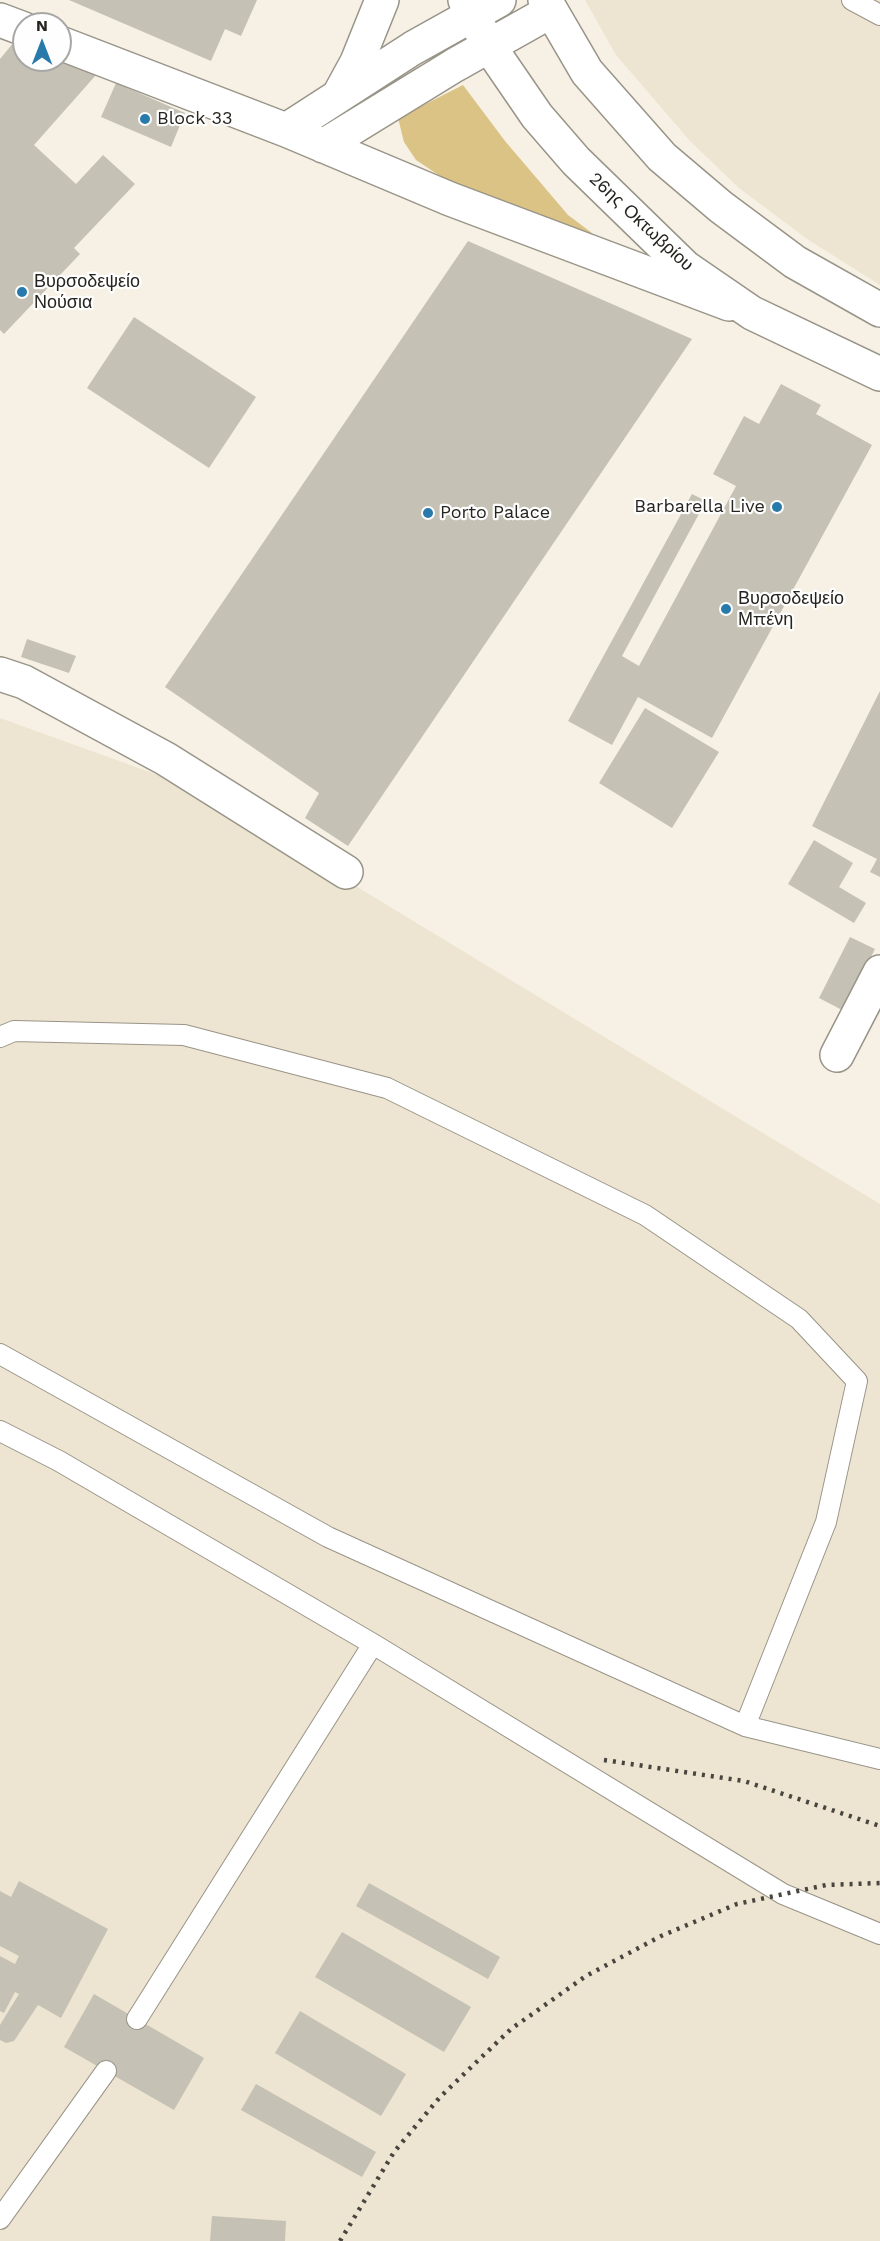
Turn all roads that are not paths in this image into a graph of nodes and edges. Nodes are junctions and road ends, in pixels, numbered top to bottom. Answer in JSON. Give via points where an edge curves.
{"nodes":[{"id":1,"x":382,"y":0,"type":"edge"},
{"id":2,"x":852,"y":0,"type":"edge"},
{"id":3,"x":478,"y":5,"type":"edge"},
{"id":4,"x":548,"y":5,"type":"edge"},
{"id":5,"x":880,"y":15,"type":"edge"},
{"id":6,"x":489,"y":46,"type":"junction"},
{"id":7,"x":72,"y":48,"type":"edge"},
{"id":8,"x":339,"y":95,"type":"junction"},
{"id":9,"x":286,"y":130,"type":"junction"},
{"id":10,"x":323,"y":146,"type":"junction"},
{"id":11,"x":880,"y":310,"type":"edge"},
{"id":12,"x":752,"y":313,"type":"junction"},
{"id":13,"x":880,"y":374,"type":"edge"},
{"id":14,"x":0,"y":674,"type":"edge"},
{"id":15,"x":346,"y":872,"type":"dead end"},
{"id":16,"x":880,"y":972,"type":"edge"},
{"id":17,"x":0,"y":1036,"type":"edge"},
{"id":18,"x":837,"y":1055,"type":"dead end"},
{"id":19,"x":0,"y":1354,"type":"edge"},
{"id":20,"x":0,"y":1431,"type":"edge"},
{"id":21,"x":373,"y":1644,"type":"junction"},
{"id":22,"x":745,"y":1726,"type":"junction"},
{"id":23,"x":880,"y":1759,"type":"edge"},
{"id":24,"x":880,"y":1934,"type":"edge"},
{"id":25,"x":137,"y":2019,"type":"dead end"},
{"id":26,"x":106,"y":2071,"type":"dead end"},
{"id":27,"x":0,"y":2219,"type":"edge"}],
"edges":[{"from":1,"to":8,"type":"street"},
{"from":2,"to":5,"type":"lane"},
{"from":3,"to":6,"type":"street","name":"26ης Οκτωβρίου"},
{"from":3,"to":8,"type":"street"},
{"from":4,"to":6,"type":"street"},
{"from":4,"to":11,"type":"street","via":[[587,72],[663,157],[721,207],[795,262]]},
{"from":6,"to":10,"type":"street"},
{"from":6,"to":12,"type":"street","name":"26ης Οκτωβρίου","via":[[537,116],[576,161],[685,267]]},
{"from":7,"to":9,"type":"street"},
{"from":8,"to":9,"type":"street"},
{"from":9,"to":10,"type":"street"},
{"from":10,"to":12,"type":"street","via":[[450,199]]},
{"from":12,"to":13,"type":"street","name":"26ης Οκτωβρίου"},
{"from":14,"to":15,"type":"street","via":[[24,682],[166,759]]},
{"from":16,"to":18,"type":"street"},
{"from":17,"to":22,"type":"lane","via":[[14,1031],[184,1035],[387,1089],[645,1215],[799,1319],[857,1382],[826,1522]]},
{"from":19,"to":22,"type":"lane","via":[[328,1537]]},
{"from":20,"to":21,"type":"lane","via":[[59,1461]]},
{"from":21,"to":24,"type":"lane","via":[[783,1894]]},
{"from":21,"to":25,"type":"lane"},
{"from":22,"to":23,"type":"lane"},
{"from":26,"to":27,"type":"lane"}]}
